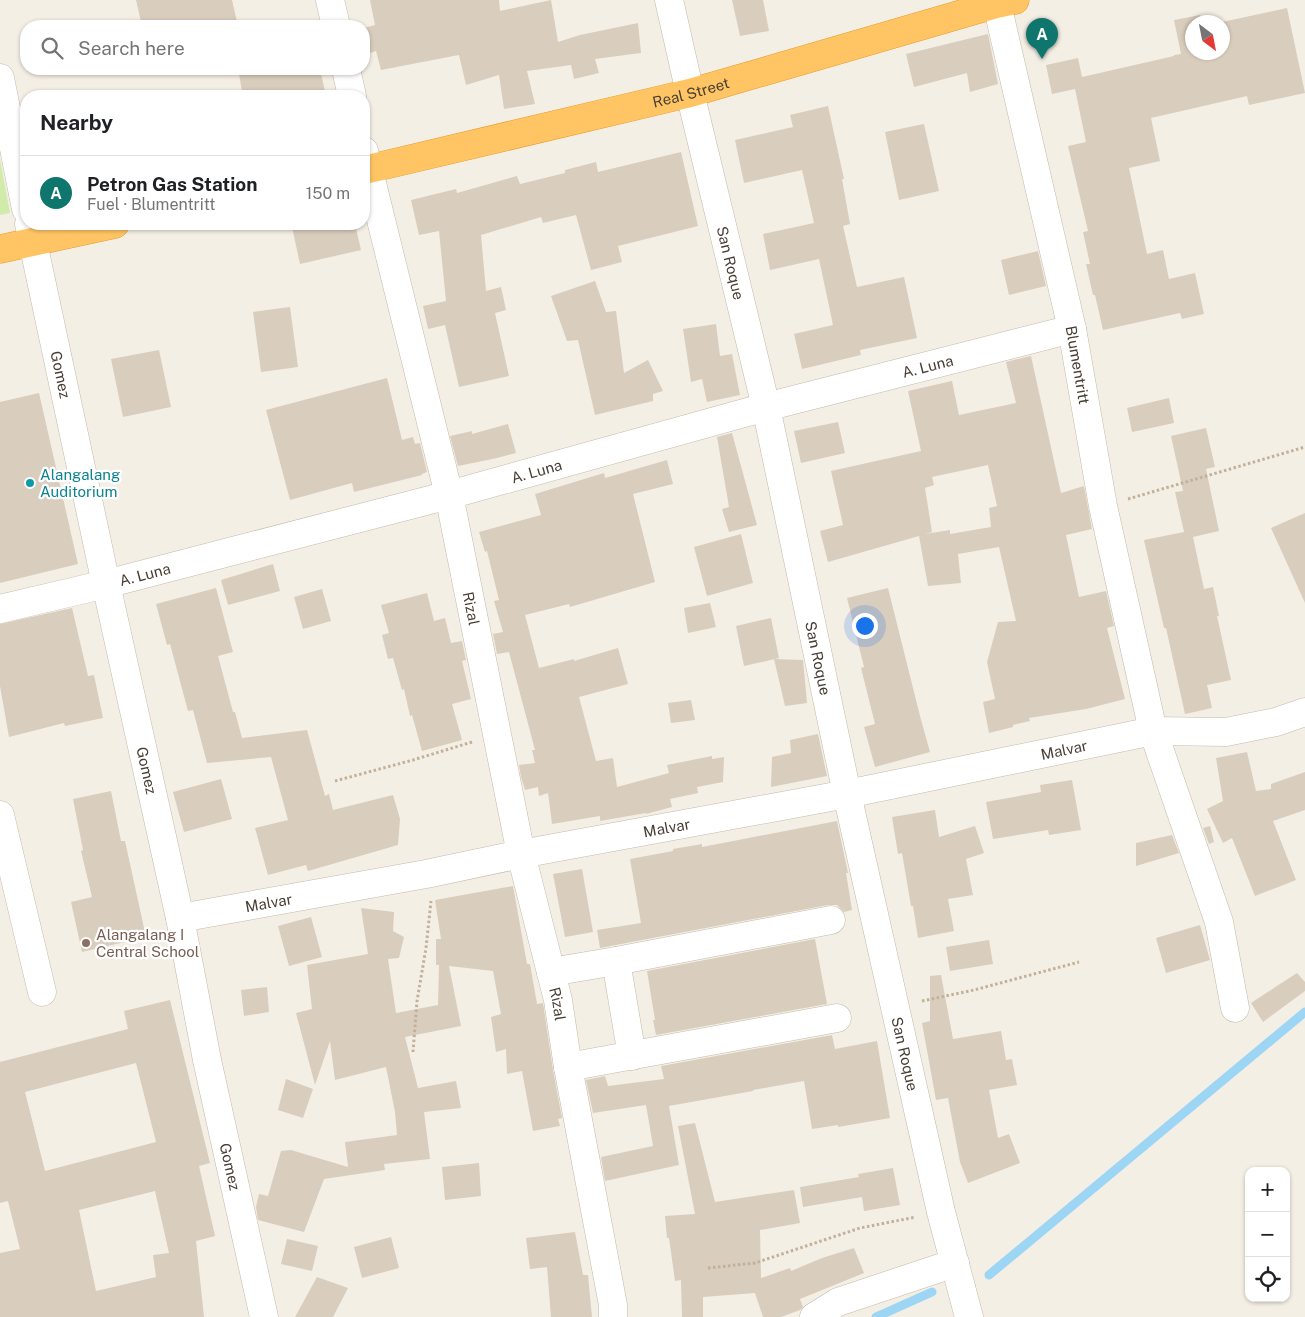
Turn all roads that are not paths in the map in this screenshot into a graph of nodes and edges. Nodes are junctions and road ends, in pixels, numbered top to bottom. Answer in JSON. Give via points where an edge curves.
{"nodes":[{"id":1,"x":330,"y":0,"type":"edge"},
{"id":2,"x":669,"y":0,"type":"edge"},
{"id":3,"x":1002,"y":1,"type":"edge"},
{"id":4,"x":335,"y":20,"type":"edge"},
{"id":5,"x":347,"y":75,"type":"edge"},
{"id":6,"x":0,"y":78,"type":"edge"},
{"id":7,"x":351,"y":90,"type":"edge"},
{"id":8,"x":690,"y":93,"type":"junction"},
{"id":9,"x":370,"y":162,"type":"edge"},
{"id":10,"x":20,"y":179,"type":"edge"},
{"id":11,"x":370,"y":183,"type":"edge"},
{"id":12,"x":59,"y":230,"type":"edge"},
{"id":13,"x":31,"y":233,"type":"edge"},
{"id":14,"x":0,"y":249,"type":"edge"},
{"id":15,"x":1072,"y":329,"type":"junction"},
{"id":16,"x":766,"y":407,"type":"junction"},
{"id":17,"x":449,"y":495,"type":"junction"},
{"id":18,"x":106,"y":584,"type":"junction"},
{"id":19,"x":0,"y":609,"type":"edge"},
{"id":20,"x":1305,"y":712,"type":"edge"},
{"id":21,"x":1153,"y":731,"type":"junction"},
{"id":22,"x":846,"y":794,"type":"junction"},
{"id":23,"x":0,"y":815,"type":"edge"},
{"id":24,"x":521,"y":854,"type":"junction"},
{"id":25,"x":180,"y":918,"type":"junction"},
{"id":26,"x":831,"y":920,"type":"dead end"},
{"id":27,"x":616,"y":961,"type":"junction"},
{"id":28,"x":551,"y":972,"type":"junction"},
{"id":29,"x":42,"y":992,"type":"dead end"},
{"id":30,"x":1235,"y":1008,"type":"dead end"},
{"id":31,"x":837,"y":1018,"type":"dead end"},
{"id":32,"x":632,"y":1056,"type":"junction"},
{"id":33,"x":568,"y":1067,"type":"junction"},
{"id":34,"x":955,"y":1263,"type":"junction"},
{"id":35,"x":264,"y":1317,"type":"edge"},
{"id":36,"x":614,"y":1317,"type":"edge"},
{"id":37,"x":814,"y":1317,"type":"edge"},
{"id":38,"x":969,"y":1317,"type":"edge"}],
"edges":[{"from":1,"to":4,"type":"street"},
{"from":2,"to":8,"type":"street","name":"San Roque"},
{"from":3,"to":8,"type":"highway","name":"Real Street"},
{"from":3,"to":15,"type":"street","name":"Blumentritt"},
{"from":5,"to":7,"type":"street"},
{"from":6,"to":10,"type":"street"},
{"from":8,"to":9,"type":"highway","name":"Real Street"},
{"from":8,"to":16,"type":"street","name":"San Roque"},
{"from":11,"to":17,"type":"street","name":"Rizal"},
{"from":12,"to":13,"type":"highway"},
{"from":13,"to":14,"type":"highway"},
{"from":13,"to":18,"type":"street","name":"Gomez"},
{"from":15,"to":16,"type":"street","name":"A. Luna"},
{"from":15,"to":21,"type":"street","name":"Blumentritt","via":[[1103,506]]},
{"from":16,"to":17,"type":"street","name":"A. Luna"},
{"from":16,"to":22,"type":"street","name":"San Roque"},
{"from":17,"to":18,"type":"street","name":"A. Luna"},
{"from":17,"to":24,"type":"street","name":"Rizal"},
{"from":18,"to":19,"type":"street","name":"A. Luna"},
{"from":18,"to":25,"type":"street","name":"Gomez"},
{"from":20,"to":21,"type":"street","name":"Malvar","via":[[1276,722],[1226,732]]},
{"from":21,"to":22,"type":"street","name":"Malvar"},
{"from":21,"to":30,"type":"street","name":"Blumentritt","via":[[1219,922]]},
{"from":22,"to":24,"type":"street","name":"Malvar"},
{"from":22,"to":34,"type":"street","name":"San Roque"},
{"from":23,"to":29,"type":"street"},
{"from":24,"to":25,"type":"street","name":"Malvar"},
{"from":24,"to":28,"type":"street","name":"Rizal"},
{"from":25,"to":35,"type":"street","name":"Gomez","via":[[207,1060]]},
{"from":26,"to":27,"type":"street"},
{"from":27,"to":28,"type":"street"},
{"from":27,"to":32,"type":"street"},
{"from":28,"to":33,"type":"street","name":"Rizal"},
{"from":31,"to":32,"type":"street"},
{"from":32,"to":33,"type":"street"},
{"from":33,"to":36,"type":"street","name":"Rizal"},
{"from":34,"to":37,"type":"street","via":[[838,1302]]},
{"from":34,"to":38,"type":"street","name":"San Roque"}]}
